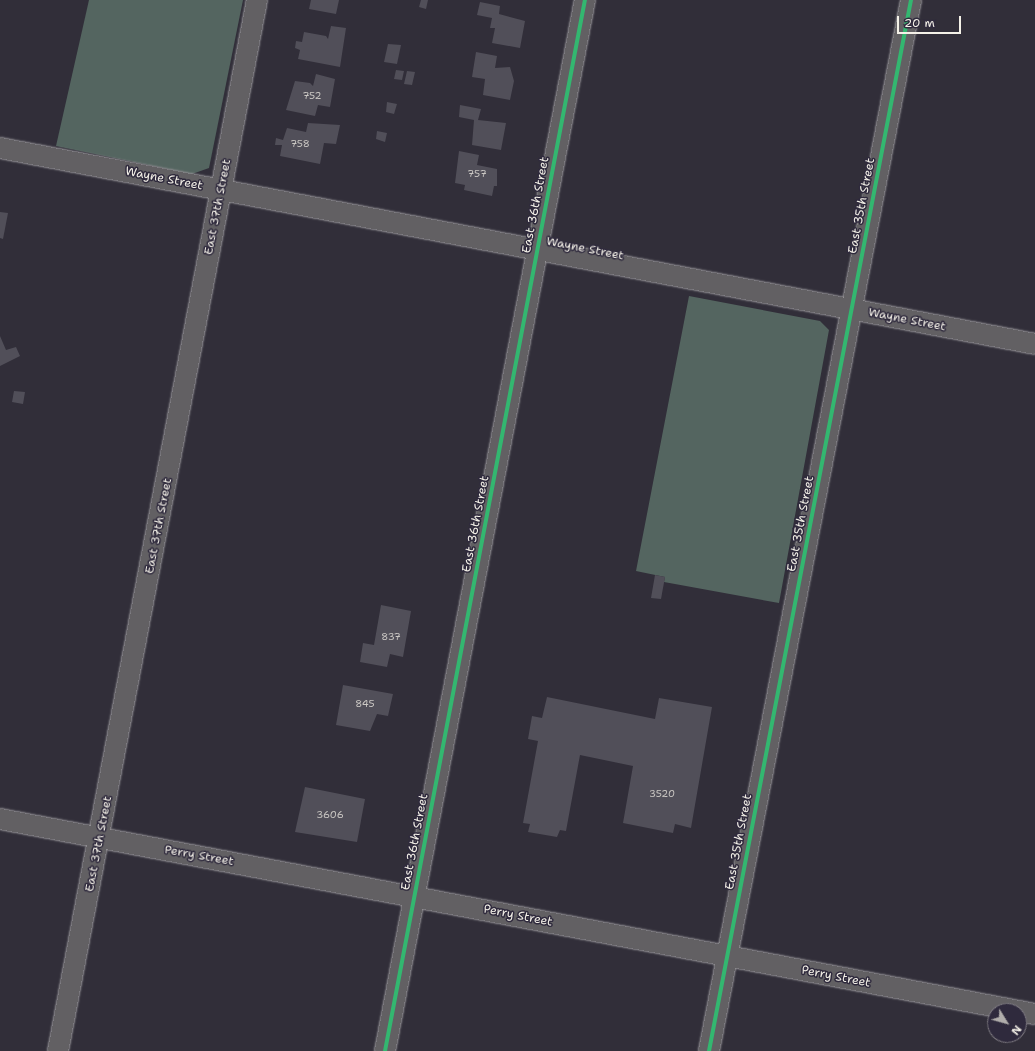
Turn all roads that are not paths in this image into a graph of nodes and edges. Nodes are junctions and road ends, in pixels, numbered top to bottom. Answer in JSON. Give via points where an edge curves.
{"nodes":[{"id":1,"x":257,"y":0,"type":"edge"},
{"id":2,"x":585,"y":0,"type":"edge"},
{"id":3,"x":911,"y":0,"type":"edge"},
{"id":4,"x":0,"y":148,"type":"edge"},
{"id":5,"x":221,"y":189,"type":"junction"},
{"id":6,"x":537,"y":250,"type":"junction"},
{"id":7,"x":852,"y":309,"type":"junction"},
{"id":8,"x":1035,"y":344,"type":"edge"},
{"id":9,"x":0,"y":819,"type":"edge"},
{"id":10,"x":100,"y":838,"type":"junction"},
{"id":11,"x":415,"y":896,"type":"junction"},
{"id":12,"x":727,"y":957,"type":"junction"},
{"id":13,"x":1035,"y":1014,"type":"edge"},
{"id":14,"x":58,"y":1051,"type":"edge"},
{"id":15,"x":385,"y":1051,"type":"edge"},
{"id":16,"x":709,"y":1051,"type":"edge"}],
"edges":[{"from":1,"to":5,"type":"street","name":"East 37th Street"},
{"from":2,"to":6,"type":"street","name":"East 36th Street"},
{"from":3,"to":7,"type":"street","name":"East 35th Street"},
{"from":4,"to":5,"type":"street","name":"Wayne Street"},
{"from":5,"to":6,"type":"street","name":"Wayne Street"},
{"from":5,"to":10,"type":"street","name":"East 37th Street"},
{"from":6,"to":7,"type":"street","name":"Wayne Street"},
{"from":6,"to":11,"type":"street","name":"East 36th Street"},
{"from":7,"to":8,"type":"street","name":"Wayne Street"},
{"from":7,"to":12,"type":"street","name":"East 35th Street"},
{"from":9,"to":10,"type":"street","name":"Perry Street"},
{"from":10,"to":11,"type":"street","name":"Perry Street"},
{"from":10,"to":14,"type":"street","name":"East 37th Street"},
{"from":11,"to":12,"type":"street","name":"Perry Street"},
{"from":11,"to":15,"type":"street","name":"East 36th Street"},
{"from":12,"to":13,"type":"street","name":"Perry Street"},
{"from":12,"to":16,"type":"street","name":"East 35th Street"}]}
